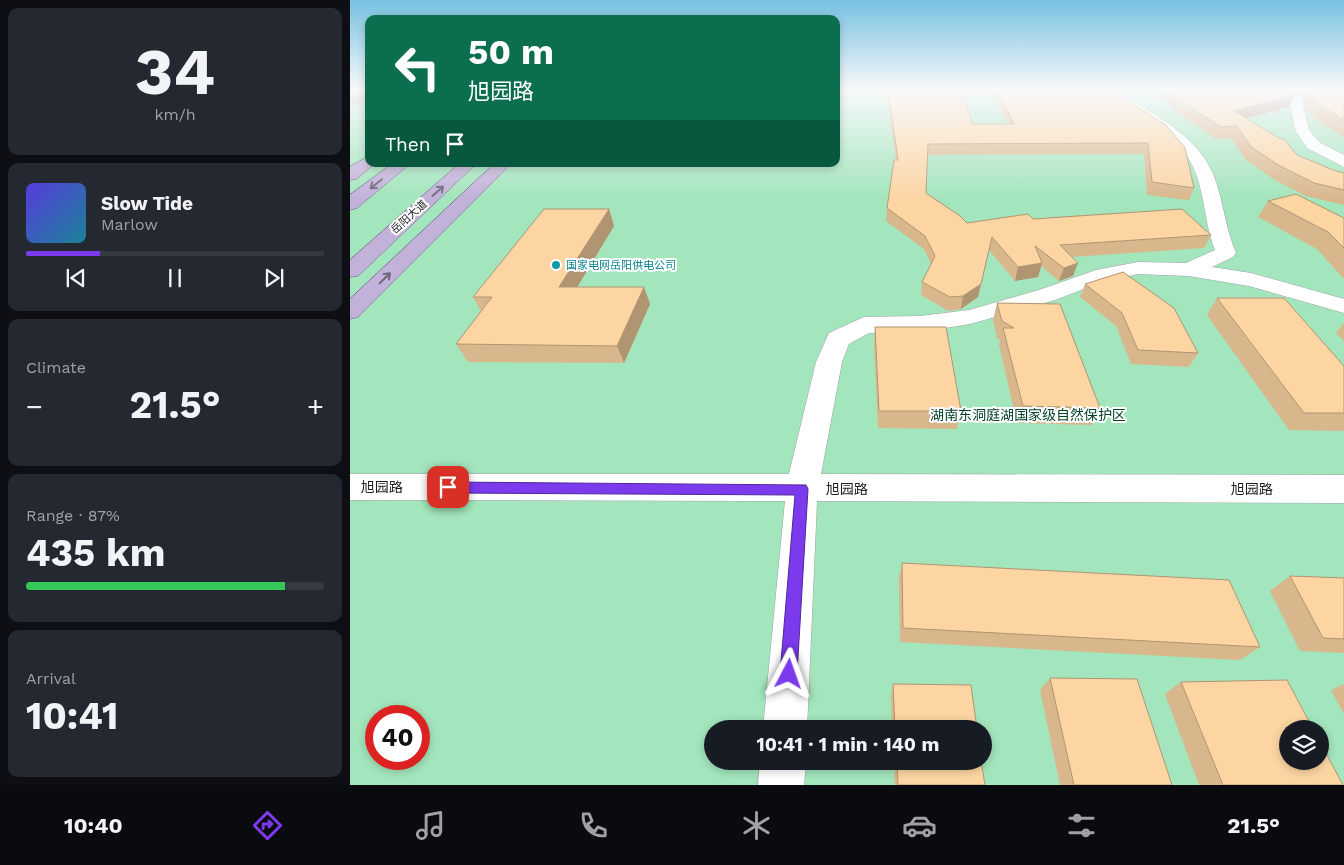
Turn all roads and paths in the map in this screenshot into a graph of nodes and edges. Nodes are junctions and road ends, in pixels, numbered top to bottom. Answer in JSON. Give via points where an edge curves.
{"nodes":[{"id":1,"x":1162,"y":126,"type":"edge"},
{"id":2,"x":1301,"y":126,"type":"edge"},
{"id":3,"x":1344,"y":162,"type":"edge"},
{"id":4,"x":365,"y":164,"type":"edge"},
{"id":5,"x":398,"y":167,"type":"edge"},
{"id":6,"x":465,"y":167,"type":"edge"},
{"id":7,"x":500,"y":167,"type":"edge"},
{"id":8,"x":350,"y":174,"type":"edge"},
{"id":9,"x":350,"y":204,"type":"edge"},
{"id":10,"x":1226,"y":253,"type":"junction"},
{"id":11,"x":1189,"y":270,"type":"junction"},
{"id":12,"x":350,"y":271,"type":"edge"},
{"id":13,"x":1289,"y":290,"type":"junction"},
{"id":14,"x":1344,"y":306,"type":"edge"},
{"id":15,"x":350,"y":312,"type":"edge"},
{"id":16,"x":350,"y":487,"type":"edge"},
{"id":17,"x":802,"y":489,"type":"junction"},
{"id":18,"x":1344,"y":489,"type":"edge"},
{"id":19,"x":786,"y":720,"type":"edge"},
{"id":20,"x":782,"y":770,"type":"edge"},
{"id":21,"x":781,"y":785,"type":"edge"}],
"edges":[{"from":1,"to":10,"type":"street","via":[[1196,155],[1205,174],[1219,238]]},
{"from":2,"to":3,"type":"street","via":[[1313,145]]},
{"from":4,"to":8,"type":"main road"},
{"from":5,"to":9,"type":"main road","one_way":true},
{"from":12,"to":6,"type":"main road","name":"岳阳大道","one_way":true},
{"from":15,"to":7,"type":"main road","one_way":true},
{"from":10,"to":11,"type":"street"},
{"from":10,"to":13,"type":"street"},
{"from":11,"to":13,"type":"street"},
{"from":11,"to":17,"type":"street","via":[[1138,268],[1096,277],[970,317],[920,324],[864,325],[838,339],[829,362]]},
{"from":13,"to":14,"type":"street"},
{"from":16,"to":17,"type":"street","name":"旭园路"},
{"from":17,"to":18,"type":"street","name":"旭园路"},
{"from":17,"to":19,"type":"street"},
{"from":20,"to":21,"type":"street"}]}
